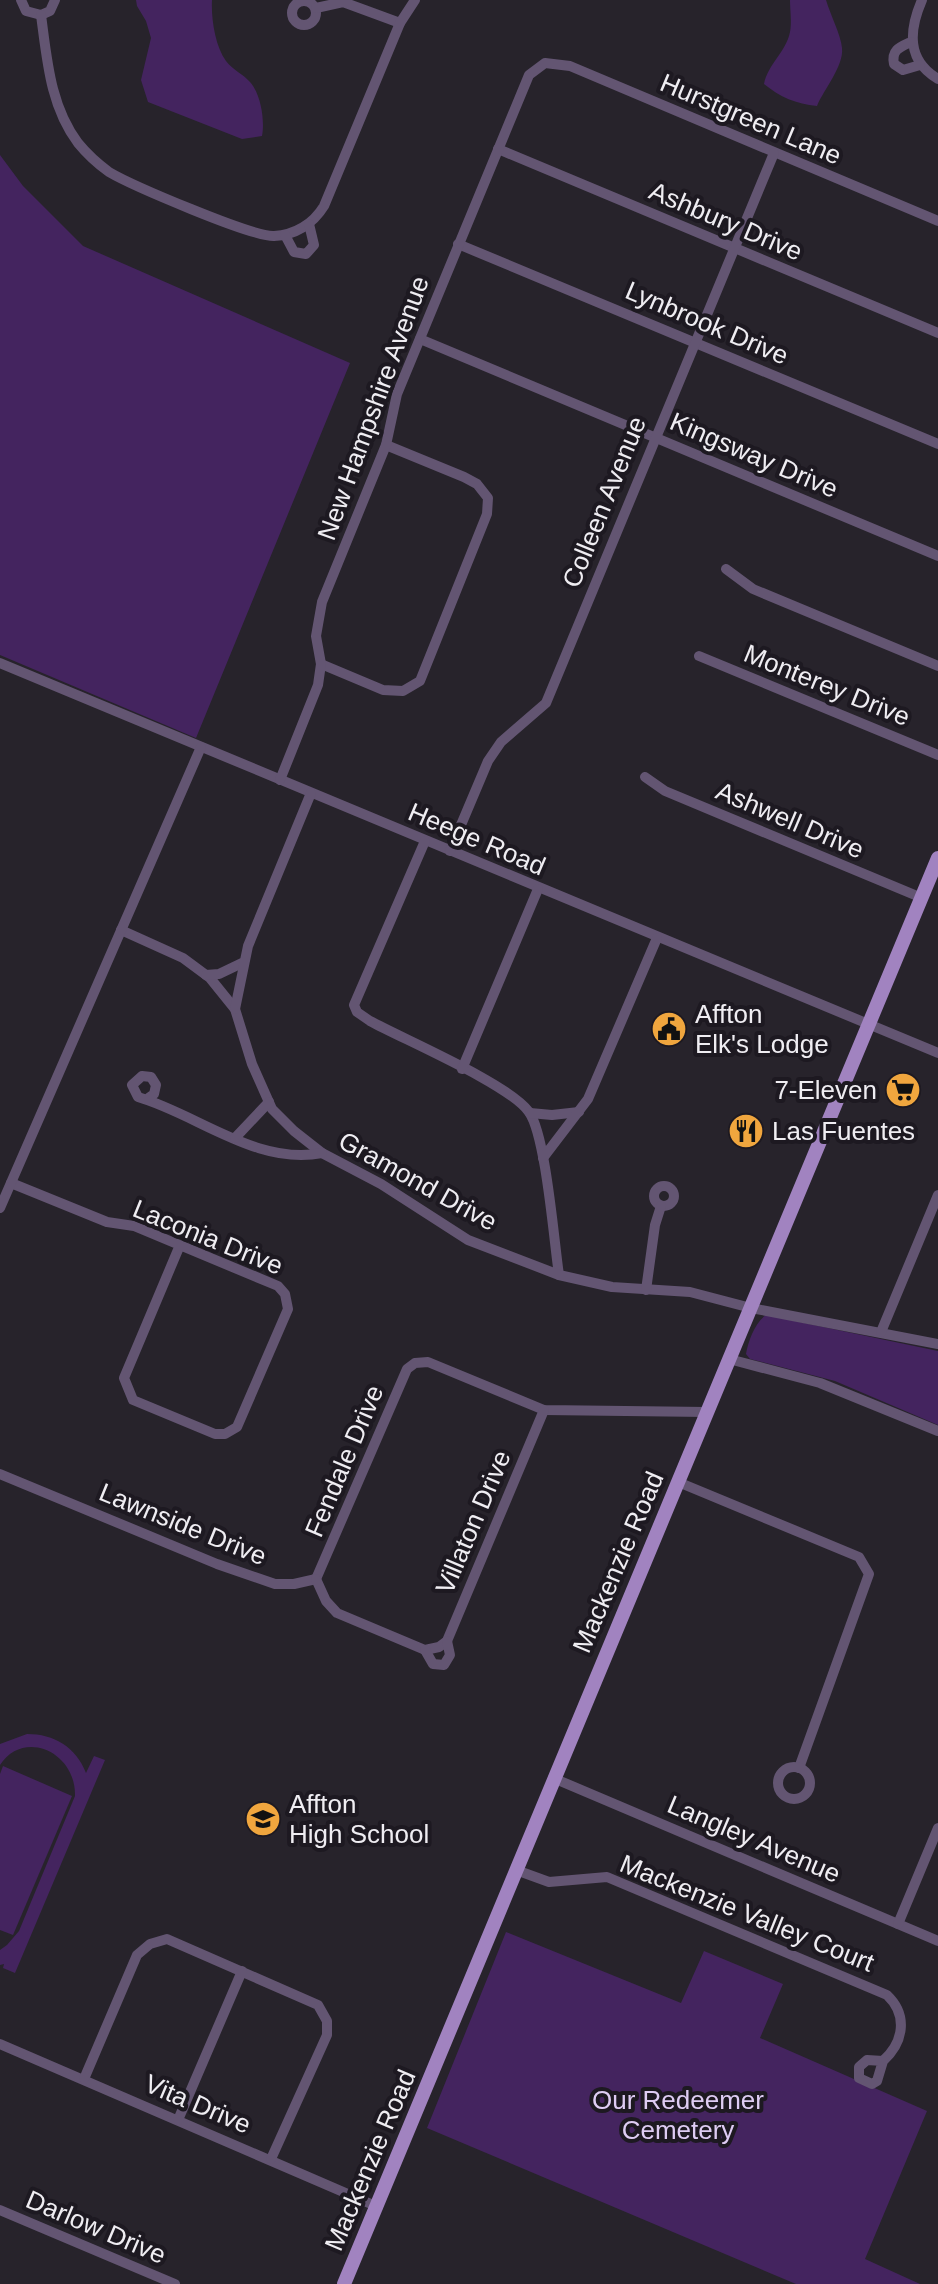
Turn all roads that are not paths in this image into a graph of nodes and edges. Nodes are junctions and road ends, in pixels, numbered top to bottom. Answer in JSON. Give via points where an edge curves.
{"nodes":[{"id":1,"x":21,"y":0,"type":"edge"},
{"id":2,"x":55,"y":0,"type":"edge"},
{"id":3,"x":415,"y":0,"type":"edge"},
{"id":4,"x":922,"y":0,"type":"edge"},
{"id":5,"x":316,"y":8,"type":"dead end"},
{"id":6,"x":41,"y":15,"type":"junction"},
{"id":7,"x":400,"y":23,"type":"junction"},
{"id":8,"x":911,"y":42,"type":"junction"},
{"id":9,"x":545,"y":63,"type":"joint"},
{"id":10,"x":920,"y":65,"type":"junction"},
{"id":11,"x":938,"y":79,"type":"edge"},
{"id":12,"x":498,"y":149,"type":"junction"},
{"id":13,"x":774,"y":153,"type":"junction"},
{"id":14,"x":938,"y":221,"type":"edge"},
{"id":15,"x":309,"y":224,"type":"junction"},
{"id":16,"x":285,"y":235,"type":"junction"},
{"id":17,"x":458,"y":244,"type":"junction"},
{"id":18,"x":733,"y":248,"type":"junction"},
{"id":19,"x":938,"y":333,"type":"edge"},
{"id":20,"x":420,"y":339,"type":"junction"},
{"id":21,"x":694,"y":342,"type":"junction"},
{"id":22,"x":655,"y":437,"type":"junction"},
{"id":23,"x":938,"y":444,"type":"edge"},
{"id":24,"x":386,"y":445,"type":"junction"},
{"id":25,"x":938,"y":556,"type":"edge"},
{"id":26,"x":726,"y":569,"type":"dead end"},
{"id":27,"x":699,"y":656,"type":"dead end"},
{"id":28,"x":0,"y":663,"type":"edge"},
{"id":29,"x":321,"y":664,"type":"junction"},
{"id":30,"x":938,"y":666,"type":"edge"},
{"id":31,"x":201,"y":747,"type":"junction"},
{"id":32,"x":938,"y":755,"type":"edge"},
{"id":33,"x":645,"y":777,"type":"dead end"},
{"id":34,"x":280,"y":780,"type":"junction"},
{"id":35,"x":311,"y":793,"type":"junction"},
{"id":36,"x":425,"y":841,"type":"junction"},
{"id":37,"x":450,"y":851,"type":"junction"},
{"id":38,"x":938,"y":858,"type":"edge"},
{"id":39,"x":538,"y":889,"type":"junction"},
{"id":40,"x":922,"y":898,"type":"junction"},
{"id":41,"x":121,"y":930,"type":"junction"},
{"id":42,"x":657,"y":938,"type":"junction"},
{"id":43,"x":244,"y":961,"type":"junction"},
{"id":44,"x":206,"y":975,"type":"junction"},
{"id":45,"x":235,"y":1009,"type":"junction"},
{"id":46,"x":870,"y":1024,"type":"junction"},
{"id":47,"x":938,"y":1053,"type":"edge"},
{"id":48,"x":462,"y":1069,"type":"junction"},
{"id":49,"x":147,"y":1099,"type":"dead end"},
{"id":50,"x":269,"y":1102,"type":"junction"},
{"id":51,"x":579,"y":1112,"type":"junction"},
{"id":52,"x":530,"y":1113,"type":"junction"},
{"id":53,"x":235,"y":1138,"type":"junction"},
{"id":54,"x":322,"y":1153,"type":"junction"},
{"id":55,"x":543,"y":1158,"type":"junction"},
{"id":56,"x":11,"y":1183,"type":"junction"},
{"id":57,"x":938,"y":1195,"type":"edge"},
{"id":58,"x":661,"y":1206,"type":"dead end"},
{"id":59,"x":0,"y":1208,"type":"edge"},
{"id":60,"x":180,"y":1245,"type":"junction"},
{"id":61,"x":559,"y":1275,"type":"junction"},
{"id":62,"x":646,"y":1290,"type":"junction"},
{"id":63,"x":751,"y":1308,"type":"junction"},
{"id":64,"x":881,"y":1332,"type":"junction"},
{"id":65,"x":938,"y":1344,"type":"edge"},
{"id":66,"x":729,"y":1359,"type":"junction"},
{"id":67,"x":544,"y":1410,"type":"junction"},
{"id":68,"x":707,"y":1412,"type":"junction"},
{"id":69,"x":938,"y":1431,"type":"edge"},
{"id":70,"x":0,"y":1474,"type":"edge"},
{"id":71,"x":678,"y":1482,"type":"junction"},
{"id":72,"x":316,"y":1579,"type":"junction"},
{"id":73,"x":443,"y":1644,"type":"junction"},
{"id":74,"x":425,"y":1650,"type":"junction"},
{"id":75,"x":799,"y":1768,"type":"dead end"},
{"id":76,"x":553,"y":1778,"type":"junction"},
{"id":77,"x":938,"y":1828,"type":"edge"},
{"id":78,"x":516,"y":1870,"type":"junction"},
{"id":79,"x":898,"y":1924,"type":"junction"},
{"id":80,"x":938,"y":1941,"type":"edge"},
{"id":81,"x":242,"y":1971,"type":"junction"},
{"id":82,"x":0,"y":2044,"type":"edge"},
{"id":83,"x":883,"y":2061,"type":"dead end"},
{"id":84,"x":84,"y":2079,"type":"junction"},
{"id":85,"x":178,"y":2120,"type":"junction"},
{"id":86,"x":271,"y":2159,"type":"junction"},
{"id":87,"x":378,"y":2207,"type":"junction"},
{"id":88,"x":0,"y":2210,"type":"edge"},
{"id":89,"x":175,"y":2284,"type":"edge"},
{"id":90,"x":344,"y":2284,"type":"edge"}],
"edges":[{"from":1,"to":6,"type":"street","via":[[26,11]]},
{"from":2,"to":6,"type":"street"},
{"from":3,"to":7,"type":"street"},
{"from":4,"to":8,"type":"street"},
{"from":5,"to":7,"type":"street","via":[[343,2]]},
{"from":6,"to":16,"type":"street","via":[[54,93],[66,125],[87,153],[125,180],[251,232]]},
{"from":7,"to":15,"type":"street","via":[[328,199]]},
{"from":8,"to":10,"type":"street"},
{"from":8,"to":10,"type":"street","via":[[895,50],[894,64],[903,70]]},
{"from":9,"to":12,"type":"street","name":"New Hampshire Avenue","via":[[529,75]]},
{"from":9,"to":13,"type":"street","name":"Hurstgreen Lane","via":[[570,66]]},
{"from":10,"to":11,"type":"street"},
{"from":12,"to":17,"type":"street","name":"New Hampshire Avenue"},
{"from":12,"to":18,"type":"street","name":"Ashbury Drive"},
{"from":13,"to":14,"type":"street","name":"Hurstgreen Lane"},
{"from":13,"to":18,"type":"street","name":"Colleen Avenue"},
{"from":15,"to":16,"type":"street"},
{"from":15,"to":16,"type":"street","via":[[314,245],[306,254],[294,252]]},
{"from":17,"to":20,"type":"street","name":"New Hampshire Avenue"},
{"from":17,"to":21,"type":"street","name":"Lynbrook Drive"},
{"from":18,"to":19,"type":"street","name":"Ashbury Drive"},
{"from":18,"to":21,"type":"street","name":"Colleen Avenue"},
{"from":20,"to":22,"type":"street","name":"Kingsway Drive"},
{"from":20,"to":24,"type":"street","name":"New Hampshire Avenue","via":[[397,394]]},
{"from":21,"to":22,"type":"street","name":"Colleen Avenue"},
{"from":21,"to":23,"type":"street","name":"Lynbrook Drive"},
{"from":22,"to":25,"type":"street","name":"Kingsway Drive"},
{"from":22,"to":37,"type":"street","name":"Colleen Avenue","via":[[546,703],[501,742],[488,761]]},
{"from":24,"to":29,"type":"street","name":"New Hampshire Avenue","via":[[322,602],[316,636]]},
{"from":24,"to":29,"type":"street","via":[[477,484],[488,498],[487,514],[420,681],[403,691],[383,690]]},
{"from":26,"to":30,"type":"street","via":[[753,589]]},
{"from":27,"to":32,"type":"street","name":"Monterey Drive"},
{"from":28,"to":31,"type":"street","name":"Heege Road"},
{"from":29,"to":34,"type":"street","name":"New Hampshire Avenue","via":[[318,685]]},
{"from":31,"to":34,"type":"street","name":"Heege Road"},
{"from":31,"to":41,"type":"street"},
{"from":33,"to":40,"type":"street","name":"Ashwell Drive","via":[[665,791]]},
{"from":34,"to":35,"type":"street","name":"Heege Road"},
{"from":35,"to":36,"type":"street","name":"Heege Road"},
{"from":35,"to":43,"type":"street"},
{"from":36,"to":37,"type":"street","name":"Heege Road"},
{"from":36,"to":48,"type":"street","via":[[354,1005],[370,1021]]},
{"from":37,"to":39,"type":"street","name":"Heege Road"},
{"from":38,"to":40,"type":"main road","name":"Mackenzie Road"},
{"from":39,"to":42,"type":"street","name":"Heege Road"},
{"from":39,"to":48,"type":"street"},
{"from":40,"to":46,"type":"main road","name":"Mackenzie Road"},
{"from":41,"to":44,"type":"street","name":"Gramond Drive","via":[[183,958]]},
{"from":41,"to":56,"type":"street"},
{"from":42,"to":46,"type":"street","name":"Heege Road"},
{"from":42,"to":51,"type":"street"},
{"from":43,"to":44,"type":"street"},
{"from":43,"to":45,"type":"street"},
{"from":44,"to":45,"type":"street","name":"Gramond Drive"},
{"from":45,"to":50,"type":"street","name":"Gramond Drive"},
{"from":46,"to":47,"type":"street","name":"Heege Road"},
{"from":46,"to":63,"type":"main road","name":"Mackenzie Road"},
{"from":48,"to":52,"type":"street","via":[[506,1091]]},
{"from":49,"to":53,"type":"street"},
{"from":50,"to":53,"type":"street"},
{"from":50,"to":54,"type":"street","name":"Gramond Drive"},
{"from":51,"to":52,"type":"street"},
{"from":51,"to":55,"type":"street"},
{"from":52,"to":55,"type":"street"},
{"from":53,"to":54,"type":"street","via":[[287,1156]]},
{"from":54,"to":61,"type":"street","name":"Gramond Drive","via":[[468,1240]]},
{"from":55,"to":61,"type":"street"},
{"from":56,"to":59,"type":"street"},
{"from":56,"to":60,"type":"street","name":"Laconia Drive"},
{"from":57,"to":64,"type":"street"},
{"from":58,"to":62,"type":"street"},
{"from":60,"to":60,"type":"street","name":"Laconia Drive","via":[[278,1286],[285,1294],[288,1309],[237,1427],[225,1434],[133,1400],[124,1378]]},
{"from":61,"to":62,"type":"street","name":"Gramond Drive"},
{"from":62,"to":63,"type":"street","name":"Gramond Drive","via":[[690,1292]]},
{"from":63,"to":64,"type":"street","name":"Gramond Drive"},
{"from":63,"to":66,"type":"main road","name":"Mackenzie Road"},
{"from":64,"to":65,"type":"street","name":"Gramond Drive"},
{"from":66,"to":68,"type":"main road","name":"Mackenzie Road"},
{"from":66,"to":69,"type":"street","via":[[820,1383]]},
{"from":67,"to":68,"type":"street"},
{"from":67,"to":72,"type":"street","name":"Fendale Drive","via":[[428,1362],[415,1363],[407,1369]]},
{"from":67,"to":73,"type":"street","name":"Villaton Drive"},
{"from":68,"to":71,"type":"main road","name":"Mackenzie Road"},
{"from":70,"to":72,"type":"street","name":"Lawnside Drive","via":[[275,1584]]},
{"from":71,"to":75,"type":"street","via":[[859,1557],[869,1574]]},
{"from":71,"to":76,"type":"main road","name":"Mackenzie Road"},
{"from":72,"to":74,"type":"street","via":[[337,1613]]},
{"from":73,"to":74,"type":"street"},
{"from":73,"to":74,"type":"street","via":[[450,1655],[444,1665],[433,1664]]},
{"from":76,"to":78,"type":"main road","name":"Mackenzie Road"},
{"from":76,"to":79,"type":"street","name":"Langley Avenue"},
{"from":77,"to":79,"type":"street"},
{"from":78,"to":83,"type":"street","name":"Mackenzie Valley Court","via":[[549,1882],[607,1877],[887,1995],[897,2004],[902,2021],[898,2042]]},
{"from":78,"to":87,"type":"main road","name":"Mackenzie Road"},
{"from":79,"to":80,"type":"street","name":"Langley Avenue"},
{"from":81,"to":84,"type":"street","via":[[167,1939],[150,1944],[137,1955]]},
{"from":81,"to":85,"type":"street"},
{"from":81,"to":86,"type":"street","via":[[318,2005],[327,2021],[327,2035]]},
{"from":82,"to":84,"type":"street","name":"Vita Drive"},
{"from":84,"to":85,"type":"street","name":"Vita Drive"},
{"from":85,"to":86,"type":"street","name":"Vita Drive"},
{"from":86,"to":87,"type":"street","name":"Vita Drive"},
{"from":87,"to":90,"type":"main road","name":"Mackenzie Road"},
{"from":88,"to":89,"type":"street","name":"Darlow Drive"}]}
